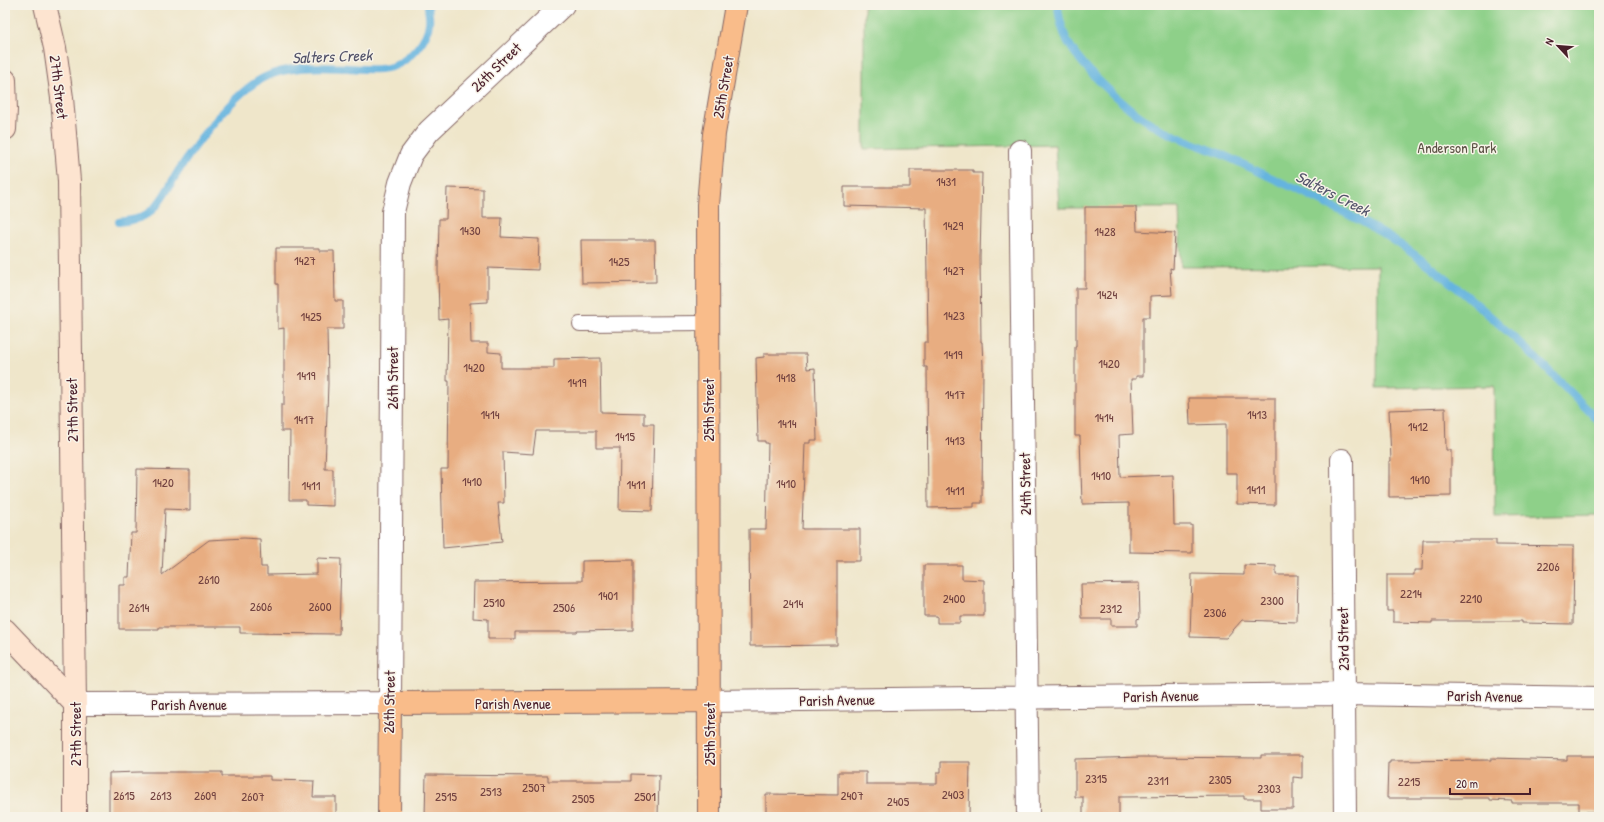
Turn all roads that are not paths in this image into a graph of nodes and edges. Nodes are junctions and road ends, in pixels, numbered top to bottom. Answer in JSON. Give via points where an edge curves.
{"nodes":[{"id":1,"x":45,"y":5,"type":"edge"},
{"id":2,"x":563,"y":5,"type":"edge"},
{"id":3,"x":736,"y":5,"type":"edge"},
{"id":4,"x":5,"y":80,"type":"edge"},
{"id":5,"x":5,"y":129,"type":"edge"},
{"id":6,"x":1020,"y":151,"type":"dead end"},
{"id":7,"x":708,"y":323,"type":"junction"},
{"id":8,"x":580,"y":324,"type":"dead end"},
{"id":9,"x":1342,"y":460,"type":"dead end"},
{"id":10,"x":5,"y":630,"type":"edge"},
{"id":11,"x":1344,"y":694,"type":"junction"},
{"id":12,"x":1027,"y":698,"type":"junction"},
{"id":13,"x":1599,"y":698,"type":"edge"},
{"id":14,"x":709,"y":701,"type":"junction"},
{"id":15,"x":390,"y":703,"type":"junction"},
{"id":16,"x":75,"y":704,"type":"junction"},
{"id":17,"x":75,"y":817,"type":"edge"},
{"id":18,"x":389,"y":817,"type":"edge"},
{"id":19,"x":709,"y":817,"type":"edge"},
{"id":20,"x":1028,"y":817,"type":"edge"},
{"id":21,"x":1345,"y":817,"type":"edge"}],
"edges":[{"from":1,"to":16,"type":"main road","name":"27th Street","via":[[55,48],[62,98],[69,181]]},
{"from":2,"to":15,"type":"street","name":"26th Street","via":[[429,131],[412,155],[400,183],[394,212]]},
{"from":3,"to":7,"type":"main road","name":"25th Street","via":[[714,134],[708,205]]},
{"from":4,"to":5,"type":"main road"},
{"from":6,"to":12,"type":"street","name":"24th Street"},
{"from":7,"to":8,"type":"lane"},
{"from":7,"to":14,"type":"main road","name":"25th Street"},
{"from":9,"to":11,"type":"street","name":"23rd Street"},
{"from":10,"to":16,"type":"main road"},
{"from":11,"to":12,"type":"street","name":"Parish Avenue"},
{"from":11,"to":13,"type":"street","name":"Parish Avenue"},
{"from":11,"to":21,"type":"street","name":"23rd Street"},
{"from":12,"to":14,"type":"street","name":"Parish Avenue"},
{"from":12,"to":20,"type":"street","name":"24th Street"},
{"from":14,"to":15,"type":"main road","name":"Parish Avenue"},
{"from":14,"to":19,"type":"main road","name":"25th Street"},
{"from":15,"to":16,"type":"street","name":"Parish Avenue"},
{"from":15,"to":18,"type":"main road","name":"26th Street"},
{"from":16,"to":17,"type":"main road","name":"27th Street"}]}
